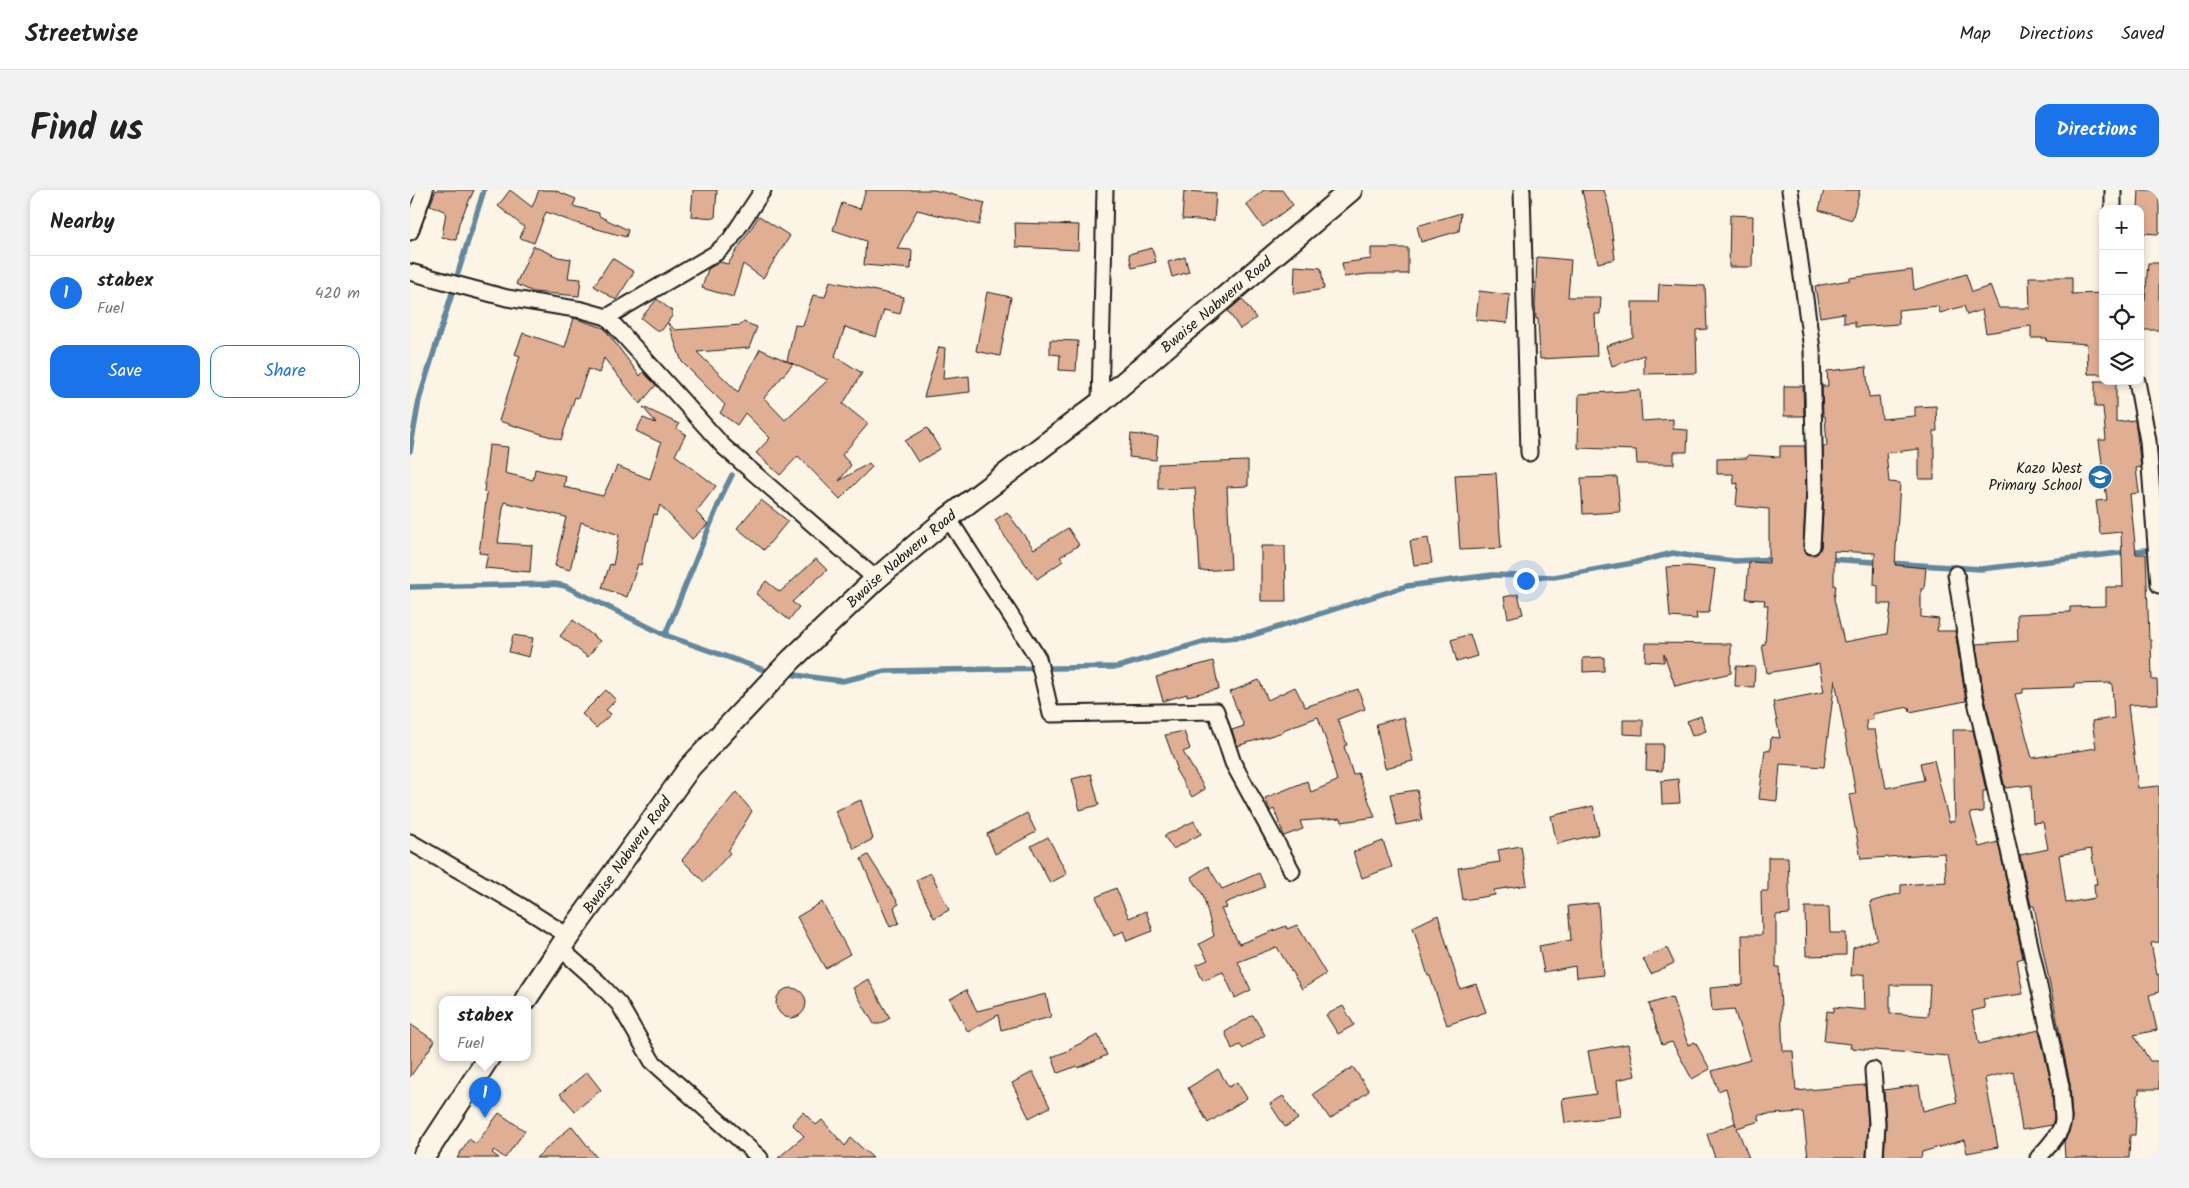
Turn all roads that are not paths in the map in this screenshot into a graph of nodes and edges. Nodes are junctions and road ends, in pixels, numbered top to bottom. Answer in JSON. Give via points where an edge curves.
{"nodes":[{"id":1,"x":426,"y":190,"type":"edge"},
{"id":2,"x":763,"y":190,"type":"edge"},
{"id":3,"x":1105,"y":190,"type":"edge"},
{"id":4,"x":1351,"y":190,"type":"edge"},
{"id":5,"x":1522,"y":190,"type":"edge"},
{"id":6,"x":1790,"y":190,"type":"edge"},
{"id":7,"x":2112,"y":190,"type":"edge"},
{"id":8,"x":2113,"y":205,"type":"edge"},
{"id":9,"x":410,"y":232,"type":"edge"},
{"id":10,"x":410,"y":272,"type":"edge"},
{"id":11,"x":607,"y":317,"type":"junction"},
{"id":12,"x":2138,"y":385,"type":"edge"},
{"id":13,"x":1100,"y":402,"type":"junction"},
{"id":14,"x":1529,"y":453,"type":"dead end"},
{"id":15,"x":948,"y":518,"type":"junction"},
{"id":16,"x":1812,"y":546,"type":"dead end"},
{"id":17,"x":1956,"y":574,"type":"dead end"},
{"id":18,"x":876,"y":580,"type":"junction"},
{"id":19,"x":2159,"y":585,"type":"edge"},
{"id":20,"x":410,"y":842,"type":"edge"},
{"id":21,"x":1292,"y":871,"type":"dead end"},
{"id":22,"x":564,"y":942,"type":"junction"},
{"id":23,"x":528,"y":996,"type":"edge"},
{"id":24,"x":486,"y":1061,"type":"edge"},
{"id":25,"x":1873,"y":1070,"type":"dead end"},
{"id":26,"x":423,"y":1158,"type":"edge"},
{"id":27,"x":760,"y":1158,"type":"edge"},
{"id":28,"x":1875,"y":1158,"type":"edge"},
{"id":29,"x":2038,"y":1158,"type":"edge"}],
"edges":[{"from":1,"to":9,"type":"street"},
{"from":2,"to":11,"type":"street","via":[[730,240],[716,252]]},
{"from":3,"to":13,"type":"street"},
{"from":4,"to":13,"type":"main road","name":"Bwaise Nabweru Road"},
{"from":5,"to":14,"type":"street"},
{"from":6,"to":16,"type":"street","via":[[1812,349],[1815,491]]},
{"from":7,"to":8,"type":"street"},
{"from":10,"to":11,"type":"street","via":[[508,298]]},
{"from":11,"to":18,"type":"street","via":[[724,447]]},
{"from":12,"to":19,"type":"street","via":[[2148,442]]},
{"from":13,"to":15,"type":"main road","name":"Bwaise Nabweru Road"},
{"from":15,"to":18,"type":"main road","name":"Bwaise Nabweru Road"},
{"from":15,"to":21,"type":"street","via":[[1038,658],[1051,714],[1216,711],[1234,763]]},
{"from":17,"to":29,"type":"street","via":[[1974,692],[2061,1086],[2063,1120],[2052,1142]]},
{"from":18,"to":22,"type":"main road","name":"Bwaise Nabweru Road","via":[[791,660],[690,767]]},
{"from":20,"to":22,"type":"street","via":[[522,906]]},
{"from":22,"to":23,"type":"main road","name":"Bwaise Nabweru Road"},
{"from":22,"to":27,"type":"street","via":[[619,1004],[652,1061]]},
{"from":24,"to":26,"type":"main road"},
{"from":25,"to":28,"type":"street","via":[[1877,1123]]}]}
